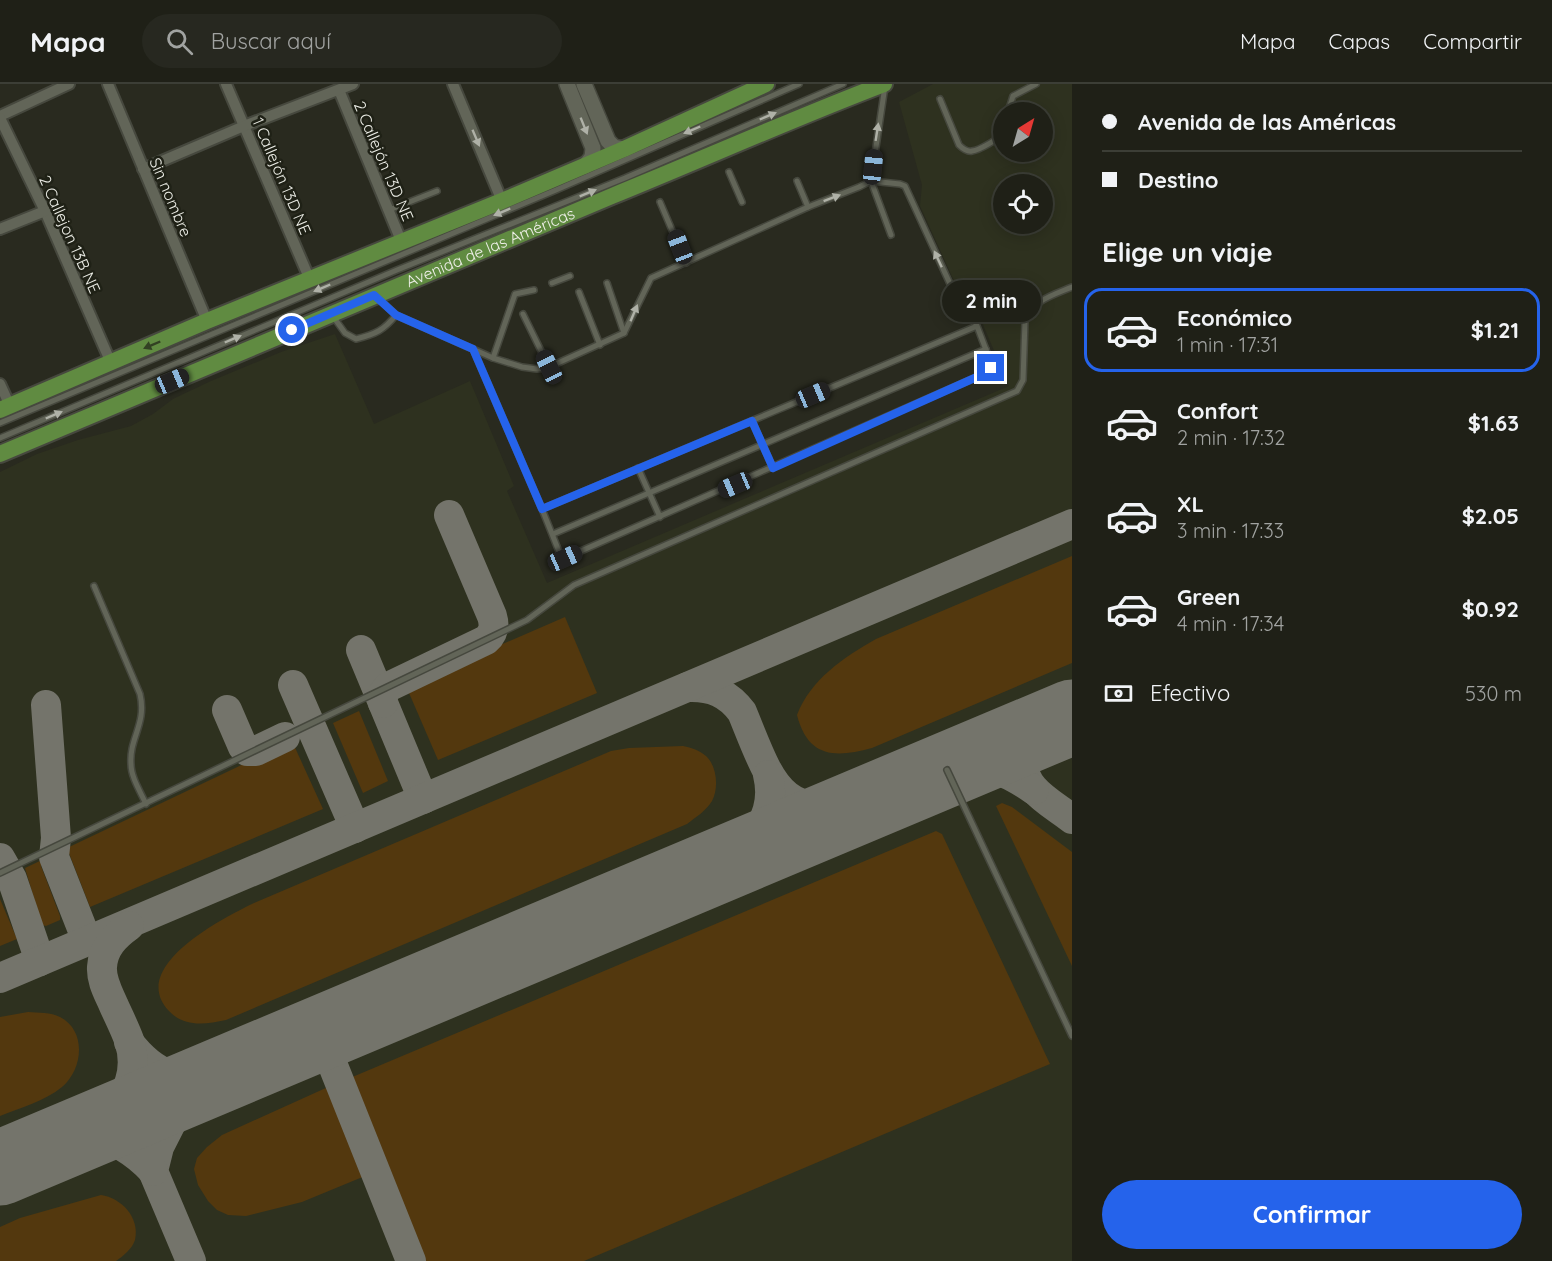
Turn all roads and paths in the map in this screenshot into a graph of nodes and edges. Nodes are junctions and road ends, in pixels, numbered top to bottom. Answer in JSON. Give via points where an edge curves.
{"nodes":[{"id":1,"x":69,"y":84,"type":"edge"},
{"id":2,"x":108,"y":84,"type":"edge"},
{"id":3,"x":226,"y":84,"type":"edge"},
{"id":4,"x":352,"y":84,"type":"edge"},
{"id":5,"x":453,"y":84,"type":"edge"},
{"id":6,"x":567,"y":84,"type":"edge"},
{"id":7,"x":584,"y":84,"type":"edge"},
{"id":8,"x":766,"y":84,"type":"edge"},
{"id":9,"x":791,"y":84,"type":"edge"},
{"id":10,"x":799,"y":84,"type":"edge"},
{"id":11,"x":843,"y":84,"type":"edge"},
{"id":12,"x":884,"y":84,"type":"edge"},
{"id":13,"x":1036,"y":84,"type":"edge"},
{"id":14,"x":339,"y":90,"type":"junction"},
{"id":15,"x":785,"y":90,"type":"junction"},
{"id":16,"x":940,"y":99,"type":"dead end"},
{"id":17,"x":1011,"y":102,"type":"edge"},
{"id":18,"x":0,"y":117,"type":"edge"},
{"id":19,"x":244,"y":126,"type":"junction"},
{"id":20,"x":993,"y":141,"type":"edge"},
{"id":21,"x":624,"y":148,"type":"junction"},
{"id":22,"x":585,"y":166,"type":"junction"},
{"id":23,"x":143,"y":169,"type":"junction"},
{"id":24,"x":729,"y":172,"type":"dead end"},
{"id":25,"x":797,"y":181,"type":"dead end"},
{"id":26,"x":871,"y":181,"type":"junction"},
{"id":27,"x":437,"y":191,"type":"dead end"},
{"id":28,"x":502,"y":201,"type":"junction"},
{"id":29,"x":660,"y":202,"type":"dead end"},
{"id":30,"x":742,"y":202,"type":"dead end"},
{"id":31,"x":808,"y":207,"type":"junction"},
{"id":32,"x":389,"y":210,"type":"junction"},
{"id":33,"x":45,"y":211,"type":"junction"},
{"id":34,"x":0,"y":229,"type":"edge"},
{"id":35,"x":891,"y":235,"type":"dead end"},
{"id":36,"x":402,"y":243,"type":"junction"},
{"id":37,"x":686,"y":263,"type":"junction"},
{"id":38,"x":570,"y":276,"type":"dead end"},
{"id":39,"x":310,"y":280,"type":"junction"},
{"id":40,"x":552,"y":283,"type":"dead end"},
{"id":41,"x":607,"y":284,"type":"dead end"},
{"id":42,"x":1072,"y":287,"type":"edge"},
{"id":43,"x":534,"y":290,"type":"dead end"},
{"id":44,"x":579,"y":292,"type":"dead end"},
{"id":45,"x":374,"y":295,"type":"junction"},
{"id":46,"x":331,"y":313,"type":"junction"},
{"id":47,"x":523,"y":314,"type":"dead end"},
{"id":48,"x":396,"y":315,"type":"junction"},
{"id":49,"x":207,"y":321,"type":"junction"},
{"id":50,"x":977,"y":326,"type":"junction"},
{"id":51,"x":624,"y":333,"type":"junction"},
{"id":52,"x":600,"y":345,"type":"junction"},
{"id":53,"x":473,"y":349,"type":"junction"},
{"id":54,"x":986,"y":349,"type":"junction"},
{"id":55,"x":493,"y":358,"type":"junction"},
{"id":56,"x":111,"y":363,"type":"junction"},
{"id":57,"x":549,"y":367,"type":"junction"},
{"id":58,"x":0,"y":384,"type":"edge"},
{"id":59,"x":5,"y":408,"type":"edge"},
{"id":60,"x":752,"y":421,"type":"junction"},
{"id":61,"x":0,"y":423,"type":"edge"},
{"id":62,"x":0,"y":438,"type":"edge"},
{"id":63,"x":762,"y":444,"type":"junction"},
{"id":64,"x":0,"y":454,"type":"edge"},
{"id":65,"x":638,"y":468,"type":"junction"},
{"id":66,"x":773,"y":468,"type":"junction"},
{"id":67,"x":649,"y":493,"type":"junction"},
{"id":68,"x":542,"y":509,"type":"junction"},
{"id":69,"x":660,"y":517,"type":"junction"},
{"id":70,"x":553,"y":534,"type":"junction"},
{"id":71,"x":94,"y":586,"type":"dead end"},
{"id":72,"x":947,"y":770,"type":"dead end"},
{"id":73,"x":146,"y":804,"type":"junction"},
{"id":74,"x":0,"y":873,"type":"edge"},
{"id":75,"x":1072,"y":1036,"type":"edge"}],
"edges":[{"from":1,"to":18,"type":"street"},
{"from":2,"to":23,"type":"street","name":"Sin nombre"},
{"from":3,"to":19,"type":"street","name":"1 Callejón 13D NE"},
{"from":4,"to":14,"type":"street"},
{"from":5,"to":28,"type":"street","one_way":true},
{"from":6,"to":22,"type":"street","one_way":true,"via":[[592,148],[592,157]]},
{"from":7,"to":21,"type":"street","via":[[608,141],[614,147]]},
{"from":8,"to":21,"type":"main road"},
{"from":9,"to":15,"type":"lane"},
{"from":10,"to":15,"type":"lane","name":"Avenida de las Américas"},
{"from":62,"to":11,"type":"lane","name":"Avenida de las Américas","one_way":true},
{"from":26,"to":12,"type":"lane","one_way":true},
{"from":12,"to":45,"type":"main road","name":"Avenida de las Américas","via":[[793,118]]},
{"from":13,"to":17,"type":"lane","via":[[1013,96]]},
{"from":14,"to":19,"type":"street"},
{"from":14,"to":32,"type":"street","name":"2 Callejón 13D NE"},
{"from":15,"to":61,"type":"lane","name":"Avenida de las Américas","one_way":true},
{"from":16,"to":20,"type":"lane","via":[[958,145],[972,151]]},
{"from":18,"to":33,"type":"street","name":"2 Callejon 13B NE"},
{"from":19,"to":23,"type":"street"},
{"from":19,"to":39,"type":"street","name":"1 Callejón 13D NE"},
{"from":21,"to":22,"type":"main road"},
{"from":22,"to":28,"type":"main road"},
{"from":23,"to":49,"type":"street","name":"Sin nombre"},
{"from":24,"to":30,"type":"lane"},
{"from":25,"to":31,"type":"lane"},
{"from":31,"to":26,"type":"lane","one_way":true},
{"from":26,"to":35,"type":"lane"},
{"from":50,"to":26,"type":"lane","one_way":true,"via":[[963,294],[951,286],[905,186]]},
{"from":27,"to":32,"type":"lane"},
{"from":28,"to":36,"type":"main road"},
{"from":29,"to":37,"type":"lane"},
{"from":31,"to":37,"type":"lane"},
{"from":32,"to":36,"type":"street","name":"2 Callejón 13D NE"},
{"from":33,"to":34,"type":"street"},
{"from":33,"to":56,"type":"street","name":"2 Callejon 13B NE"},
{"from":36,"to":39,"type":"main road"},
{"from":51,"to":37,"type":"lane","one_way":true,"via":[[651,278]]},
{"from":38,"to":40,"type":"lane"},
{"from":39,"to":49,"type":"main road"},
{"from":41,"to":51,"type":"lane"},
{"from":42,"to":73,"type":"lane","via":[[1038,302],[1028,314],[1023,381],[1017,391],[574,585],[527,620]]},
{"from":43,"to":55,"type":"lane","via":[[514,294]]},
{"from":44,"to":52,"type":"lane"},
{"from":45,"to":46,"type":"main road","name":"Avenida de las Américas"},
{"from":45,"to":48,"type":"lane"},
{"from":46,"to":48,"type":"lane","via":[[345,333],[356,339],[377,333]]},
{"from":46,"to":64,"type":"main road","name":"Avenida de las Américas"},
{"from":47,"to":57,"type":"lane"},
{"from":48,"to":53,"type":"lane"},
{"from":49,"to":56,"type":"main road","one_way":true},
{"from":50,"to":54,"type":"lane"},
{"from":50,"to":60,"type":"lane"},
{"from":51,"to":52,"type":"lane"},
{"from":52,"to":57,"type":"lane"},
{"from":53,"to":55,"type":"lane"},
{"from":53,"to":68,"type":"lane"},
{"from":54,"to":63,"type":"lane"},
{"from":54,"to":66,"type":"lane","via":[[991,365],[988,372]]},
{"from":55,"to":57,"type":"lane","via":[[522,367]]},
{"from":56,"to":59,"type":"main road"},
{"from":58,"to":59,"type":"street"},
{"from":60,"to":63,"type":"lane"},
{"from":60,"to":65,"type":"lane"},
{"from":63,"to":66,"type":"lane"},
{"from":63,"to":67,"type":"lane"},
{"from":65,"to":67,"type":"lane"},
{"from":65,"to":68,"type":"lane"},
{"from":66,"to":69,"type":"lane"},
{"from":67,"to":69,"type":"lane"},
{"from":67,"to":70,"type":"lane"},
{"from":68,"to":70,"type":"lane"},
{"from":69,"to":70,"type":"lane","via":[[565,558]]},
{"from":71,"to":73,"type":"lane","via":[[140,694],[142,716],[130,766]]},
{"from":72,"to":75,"type":"lane"},
{"from":73,"to":74,"type":"lane"}]}
